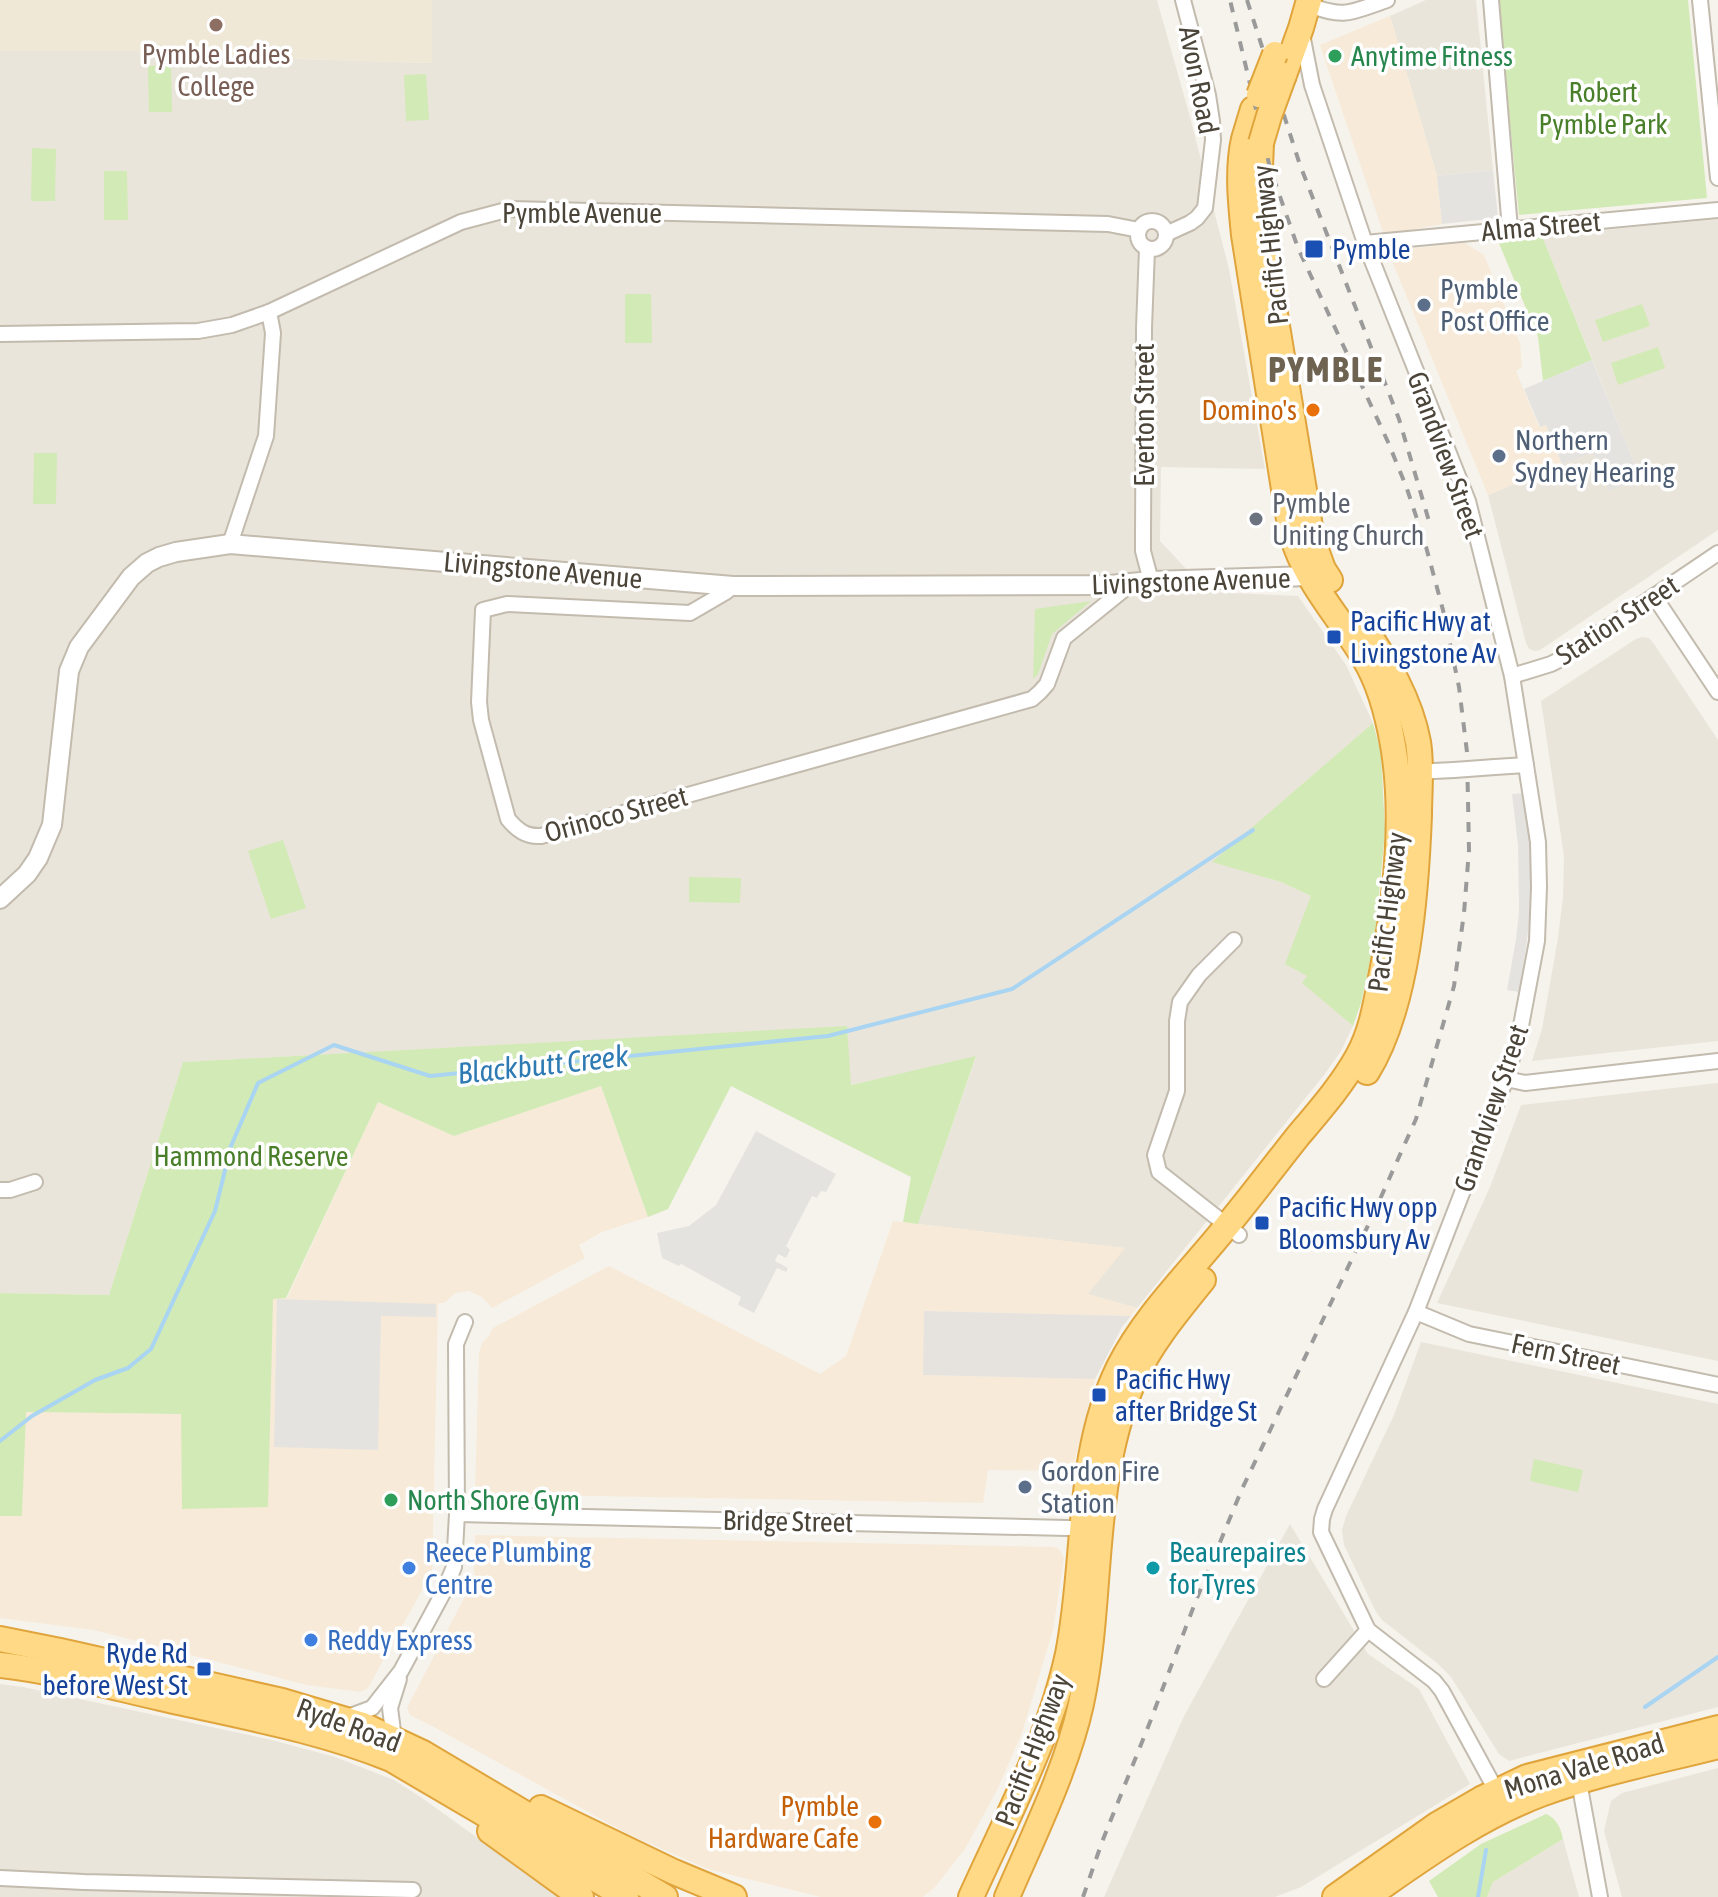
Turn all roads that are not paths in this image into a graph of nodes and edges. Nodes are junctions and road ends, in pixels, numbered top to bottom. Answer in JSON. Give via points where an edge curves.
{"nodes":[{"id":1,"x":1183,"y":0,"type":"edge"},
{"id":2,"x":1387,"y":0,"type":"edge"},
{"id":3,"x":1491,"y":0,"type":"edge"},
{"id":4,"x":1700,"y":0,"type":"edge"},
{"id":5,"x":1303,"y":2,"type":"edge"},
{"id":6,"x":1301,"y":28,"type":"junction"},
{"id":7,"x":1279,"y":64,"type":"junction"},
{"id":8,"x":1312,"y":85,"type":"junction"},
{"id":9,"x":1718,"y":178,"type":"edge"},
{"id":10,"x":1718,"y":210,"type":"edge"},
{"id":11,"x":1510,"y":229,"type":"junction"},
{"id":12,"x":1139,"y":230,"type":"junction"},
{"id":13,"x":1166,"y":234,"type":"junction"},
{"id":14,"x":1365,"y":243,"type":"junction"},
{"id":15,"x":1147,"y":249,"type":"junction"},
{"id":16,"x":269,"y":312,"type":"junction"},
{"id":17,"x":0,"y":334,"type":"edge"},
{"id":18,"x":230,"y":544,"type":"junction"},
{"id":19,"x":1718,"y":553,"type":"edge"},
{"id":20,"x":1316,"y":573,"type":"junction"},
{"id":21,"x":1151,"y":581,"type":"junction"},
{"id":22,"x":1132,"y":583,"type":"junction"},
{"id":23,"x":733,"y":586,"type":"junction"},
{"id":24,"x":1654,"y":596,"type":"junction"},
{"id":25,"x":1512,"y":676,"type":"junction"},
{"id":26,"x":1718,"y":692,"type":"edge"},
{"id":27,"x":1526,"y":765,"type":"junction"},
{"id":28,"x":1408,"y":773,"type":"junction"},
{"id":29,"x":0,"y":899,"type":"edge"},
{"id":30,"x":1234,"y":940,"type":"dead end"},
{"id":31,"x":1718,"y":1061,"type":"edge"},
{"id":32,"x":1506,"y":1079,"type":"junction"},
{"id":33,"x":35,"y":1182,"type":"dead end"},
{"id":34,"x":0,"y":1190,"type":"edge"},
{"id":35,"x":1233,"y":1230,"type":"junction"},
{"id":36,"x":1416,"y":1312,"type":"junction"},
{"id":37,"x":465,"y":1322,"type":"dead end"},
{"id":38,"x":1718,"y":1385,"type":"edge"},
{"id":39,"x":1104,"y":1498,"type":"junction"},
{"id":40,"x":457,"y":1514,"type":"junction"},
{"id":41,"x":1082,"y":1528,"type":"junction"},
{"id":42,"x":1368,"y":1630,"type":"junction"},
{"id":43,"x":0,"y":1639,"type":"edge"},
{"id":44,"x":0,"y":1665,"type":"edge"},
{"id":45,"x":401,"y":1671,"type":"junction"},
{"id":46,"x":1324,"y":1679,"type":"dead end"},
{"id":47,"x":344,"y":1718,"type":"junction"},
{"id":48,"x":1718,"y":1728,"type":"edge"},
{"id":49,"x":1718,"y":1746,"type":"edge"},
{"id":50,"x":393,"y":1749,"type":"junction"},
{"id":51,"x":423,"y":1753,"type":"junction"},
{"id":52,"x":1579,"y":1782,"type":"junction"},
{"id":53,"x":1497,"y":1792,"type":"junction"},
{"id":54,"x":990,"y":1855,"type":"junction"},
{"id":55,"x":1404,"y":1859,"type":"junction"},
{"id":56,"x":0,"y":1878,"type":"edge"},
{"id":57,"x":192,"y":1890,"type":"edge"},
{"id":58,"x":413,"y":1890,"type":"dead end"},
{"id":59,"x":581,"y":1897,"type":"edge"},
{"id":60,"x":626,"y":1897,"type":"edge"},
{"id":61,"x":665,"y":1897,"type":"edge"},
{"id":62,"x":734,"y":1897,"type":"edge"},
{"id":63,"x":953,"y":1897,"type":"edge"},
{"id":64,"x":971,"y":1897,"type":"edge"},
{"id":65,"x":1007,"y":1897,"type":"edge"},
{"id":66,"x":1313,"y":1897,"type":"edge"},
{"id":67,"x":1335,"y":1897,"type":"edge"},
{"id":68,"x":1367,"y":1897,"type":"edge"},
{"id":69,"x":1384,"y":1897,"type":"edge"},
{"id":70,"x":1600,"y":1897,"type":"edge"}],
"edges":[{"from":1,"to":13,"type":"street","name":"Avon Road","via":[[1208,95],[1213,140],[1205,208],[1190,223]]},
{"from":2,"to":5,"type":"street","via":[[1340,14]]},
{"from":3,"to":11,"type":"street"},
{"from":4,"to":9,"type":"street"},
{"from":5,"to":6,"type":"highway","name":"Pacific Highway"},
{"from":5,"to":7,"type":"highway","name":"Pacific Highway","via":[[1289,16]]},
{"from":6,"to":7,"type":"highway","name":"Pacific Highway"},
{"from":6,"to":8,"type":"street","name":"Grandview Street"},
{"from":7,"to":8,"type":"street"},
{"from":7,"to":20,"type":"highway","name":"Pacific Highway","bridge":true,"via":[[1261,143],[1259,191]]},
{"from":7,"to":20,"type":"highway","name":"Pacific Highway","bridge":true,"via":[[1253,109],[1244,141],[1244,235],[1292,536]]},
{"from":8,"to":14,"type":"street","name":"Grandview Street"},
{"from":10,"to":11,"type":"street","name":"Alma Street"},
{"from":11,"to":14,"type":"street","name":"Alma Street"},
{"from":12,"to":13,"type":"street","name":"Pymble Avenue","via":[[1155,222]]},
{"from":12,"to":15,"type":"street"},
{"from":12,"to":16,"type":"street","name":"Pymble Avenue","via":[[1108,224],[510,209],[461,222]]},
{"from":13,"to":15,"type":"street","via":[[1161,246]]},
{"from":14,"to":25,"type":"street","name":"Grandview Street","via":[[1468,501]]},
{"from":15,"to":21,"type":"street","name":"Everton Street","via":[[1143,551]]},
{"from":16,"to":17,"type":"street","name":"Pymble Avenue","via":[[198,331]]},
{"from":16,"to":18,"type":"street","via":[[273,333],[266,436]]},
{"from":18,"to":23,"type":"street","name":"Livingstone Avenue"},
{"from":18,"to":29,"type":"street","name":"Livingstone Avenue","via":[[176,552],[147,563],[79,647],[69,671],[52,825],[27,874]]},
{"from":19,"to":24,"type":"street","name":"Station Street"},
{"from":20,"to":21,"type":"street","name":"Livingstone Avenue"},
{"from":20,"to":28,"type":"highway","name":"Pacific Highway","via":[[1341,598],[1399,685],[1418,742]]},
{"from":21,"to":22,"type":"street","name":"Livingstone Avenue"},
{"from":22,"to":23,"type":"street","name":"Livingstone Avenue"},
{"from":22,"to":23,"type":"street","name":"Orinoco Street","via":[[1064,638],[1047,684],[1032,699],[541,836],[514,826],[481,720],[483,610],[507,604],[690,613]]},
{"from":24,"to":25,"type":"street","name":"Station Street","via":[[1551,664]]},
{"from":24,"to":26,"type":"street"},
{"from":25,"to":27,"type":"street","name":"Grandview Street"},
{"from":27,"to":28,"type":"street","bridge":true},
{"from":27,"to":32,"type":"street","name":"Grandview Street","via":[[1538,842],[1537,941]]},
{"from":28,"to":35,"type":"highway","name":"Pacific Highway","via":[[1418,843],[1405,960],[1386,1034],[1356,1088]]},
{"from":30,"to":35,"type":"street","via":[[1180,1002],[1177,1091],[1155,1155],[1159,1172]]},
{"from":31,"to":32,"type":"street","via":[[1525,1083]]},
{"from":32,"to":36,"type":"street","name":"Grandview Street"},
{"from":33,"to":34,"type":"street"},
{"from":35,"to":39,"type":"highway","name":"Pacific Highway","via":[[1135,1379],[1112,1447]]},
{"from":35,"to":41,"type":"highway","name":"Pacific Highway","via":[[1157,1309],[1119,1368],[1093,1449]]},
{"from":36,"to":38,"type":"street","name":"Fern Street","via":[[1469,1334]]},
{"from":36,"to":42,"type":"street","name":"Grandview Street","via":[[1322,1519],[1321,1532]]},
{"from":37,"to":40,"type":"street","via":[[456,1344]]},
{"from":39,"to":41,"type":"street"},
{"from":39,"to":65,"type":"highway","name":"Pacific Highway","via":[[1081,1704],[1042,1817]]},
{"from":40,"to":41,"type":"street","name":"Bridge Street"},
{"from":40,"to":45,"type":"street","via":[[454,1567]]},
{"from":41,"to":54,"type":"highway","name":"Pacific Highway","via":[[1067,1658],[1043,1734]]},
{"from":42,"to":46,"type":"street"},
{"from":42,"to":53,"type":"street","name":"Grandview Street","via":[[1442,1691]]},
{"from":43,"to":47,"type":"highway","name":"Ryde Road"},
{"from":44,"to":50,"type":"highway","name":"Ryde Road"},
{"from":45,"to":47,"type":"street","via":[[372,1708]]},
{"from":45,"to":50,"type":"street","via":[[390,1708]]},
{"from":47,"to":50,"type":"highway","name":"Ryde Road"},
{"from":48,"to":53,"type":"highway","name":"Mona Vale Road","via":[[1527,1777]]},
{"from":49,"to":52,"type":"highway","name":"Mona Vale Road"},
{"from":50,"to":51,"type":"highway","name":"Ryde Road"},
{"from":50,"to":59,"type":"highway"},
{"from":50,"to":60,"type":"highway","name":"Ryde Road"},
{"from":51,"to":61,"type":"highway","name":"Ryde Road"},
{"from":51,"to":62,"type":"highway"},
{"from":52,"to":55,"type":"highway","name":"Mona Vale Road","via":[[1539,1795]]},
{"from":52,"to":70,"type":"street"},
{"from":53,"to":55,"type":"highway","name":"Mona Vale Road","via":[[1438,1824]]},
{"from":54,"to":63,"type":"highway"},
{"from":54,"to":64,"type":"highway","name":"Pacific Highway"},
{"from":55,"to":66,"type":"highway"},
{"from":55,"to":67,"type":"highway","name":"Mona Vale Road"},
{"from":55,"to":68,"type":"highway","name":"Mona Vale Road"},
{"from":55,"to":69,"type":"highway"},
{"from":56,"to":57,"type":"street"},
{"from":57,"to":58,"type":"street"}]}
